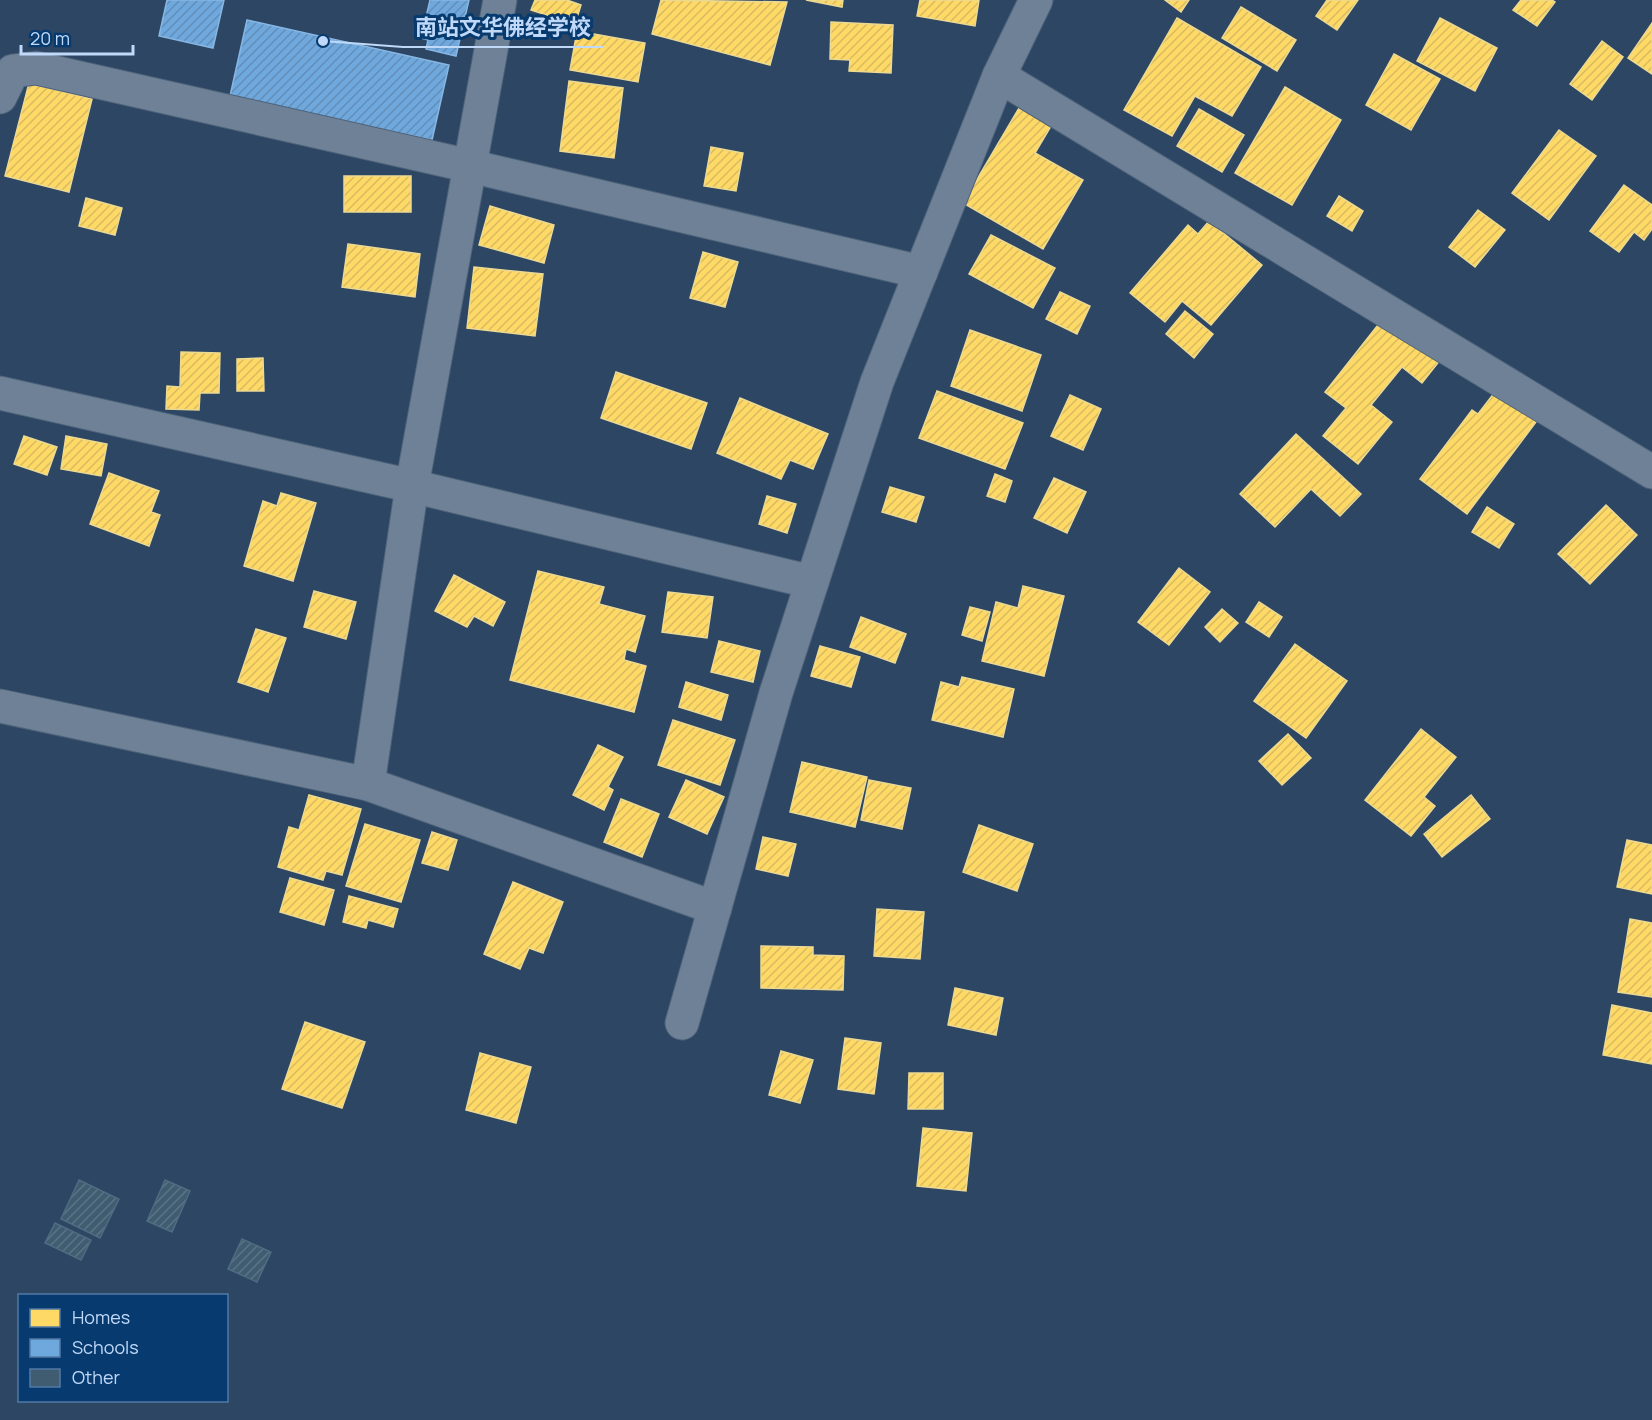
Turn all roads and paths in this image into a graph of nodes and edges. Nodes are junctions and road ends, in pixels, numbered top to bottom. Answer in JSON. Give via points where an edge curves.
{"nodes":[{"id":1,"x":500,"y":0,"type":"edge"},
{"id":2,"x":1036,"y":0,"type":"edge"},
{"id":3,"x":999,"y":76,"type":"junction"},
{"id":4,"x":0,"y":97,"type":"edge"},
{"id":5,"x":470,"y":166,"type":"junction"},
{"id":6,"x":921,"y":272,"type":"junction"},
{"id":7,"x":0,"y":393,"type":"edge"},
{"id":8,"x":1652,"y":472,"type":"edge"},
{"id":9,"x":412,"y":486,"type":"junction"},
{"id":10,"x":812,"y":582,"type":"junction"},
{"id":11,"x":0,"y":706,"type":"edge"},
{"id":12,"x":368,"y":784,"type":"junction"},
{"id":13,"x":715,"y":908,"type":"junction"},
{"id":14,"x":682,"y":1023,"type":"dead end"}],
"edges":[{"from":1,"to":5,"type":"street"},
{"from":2,"to":3,"type":"street"},
{"from":3,"to":6,"type":"street"},
{"from":3,"to":8,"type":"street"},
{"from":4,"to":5,"type":"street","via":[[13,71],[36,68]]},
{"from":5,"to":6,"type":"street"},
{"from":5,"to":9,"type":"street"},
{"from":6,"to":10,"type":"street","via":[[877,382]]},
{"from":7,"to":9,"type":"street"},
{"from":9,"to":10,"type":"street"},
{"from":9,"to":12,"type":"street"},
{"from":10,"to":13,"type":"street"},
{"from":11,"to":12,"type":"street"},
{"from":12,"to":13,"type":"street"},
{"from":13,"to":14,"type":"street"}]}
